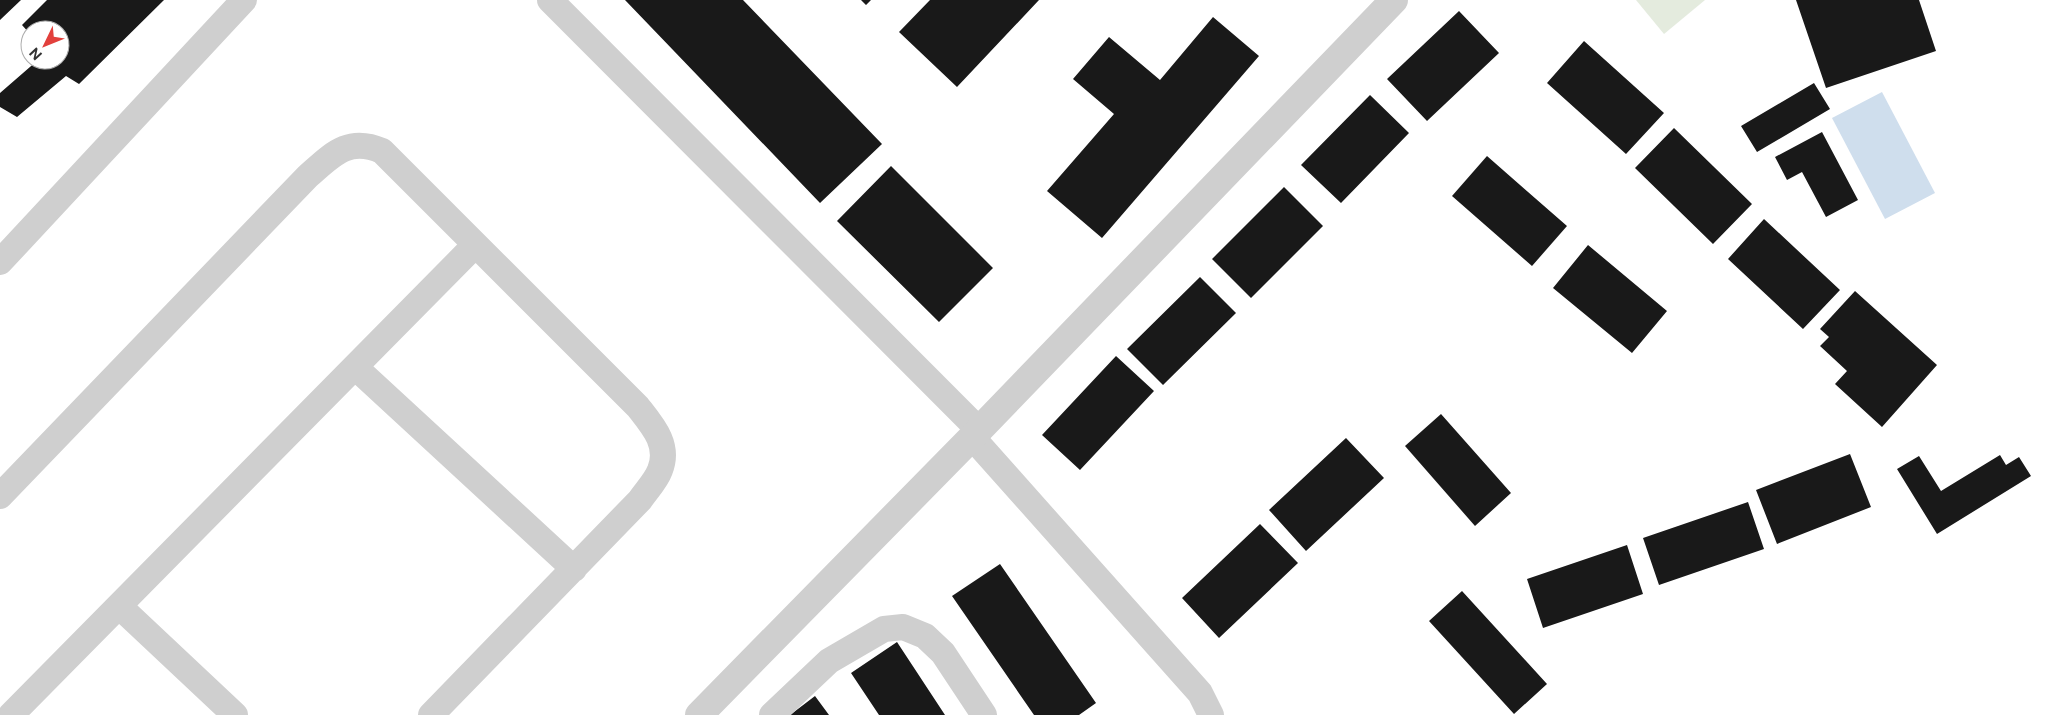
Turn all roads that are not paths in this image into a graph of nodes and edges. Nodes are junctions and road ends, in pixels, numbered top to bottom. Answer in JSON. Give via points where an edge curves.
{"nodes":[{"id":1,"x":244,"y":0,"type":"edge"},
{"id":2,"x":550,"y":0,"type":"edge"},
{"id":3,"x":1394,"y":0,"type":"edge"},
{"id":4,"x":475,"y":245,"type":"junction"},
{"id":5,"x":0,"y":262,"type":"edge"},
{"id":6,"x":355,"y":367,"type":"junction"},
{"id":7,"x":975,"y":434,"type":"junction"},
{"id":8,"x":0,"y":496,"type":"edge"},
{"id":9,"x":574,"y":569,"type":"junction"},
{"id":10,"x":119,"y":606,"type":"junction"},
{"id":11,"x":447,"y":710,"type":"edge"},
{"id":12,"x":11,"y":715,"type":"edge"},
{"id":13,"x":235,"y":715,"type":"edge"},
{"id":14,"x":699,"y":715,"type":"edge"},
{"id":15,"x":772,"y":715,"type":"edge"},
{"id":16,"x":984,"y":715,"type":"edge"},
{"id":17,"x":1211,"y":715,"type":"edge"}],
"edges":[{"from":1,"to":5,"type":"street"},
{"from":2,"to":7,"type":"street"},
{"from":3,"to":7,"type":"street"},
{"from":4,"to":6,"type":"street"},
{"from":4,"to":8,"type":"street","via":[[382,151],[368,145],[350,146],[330,156]]},
{"from":4,"to":9,"type":"street","via":[[638,407],[656,430],[664,452],[660,471],[640,500]]},
{"from":6,"to":9,"type":"street"},
{"from":6,"to":10,"type":"street"},
{"from":7,"to":14,"type":"street"},
{"from":7,"to":17,"type":"street","via":[[1200,693]]},
{"from":9,"to":11,"type":"street"},
{"from":10,"to":12,"type":"street"},
{"from":10,"to":13,"type":"street"},
{"from":15,"to":16,"type":"street","via":[[829,661],[884,629],[903,627],[925,636],[943,653]]}]}
